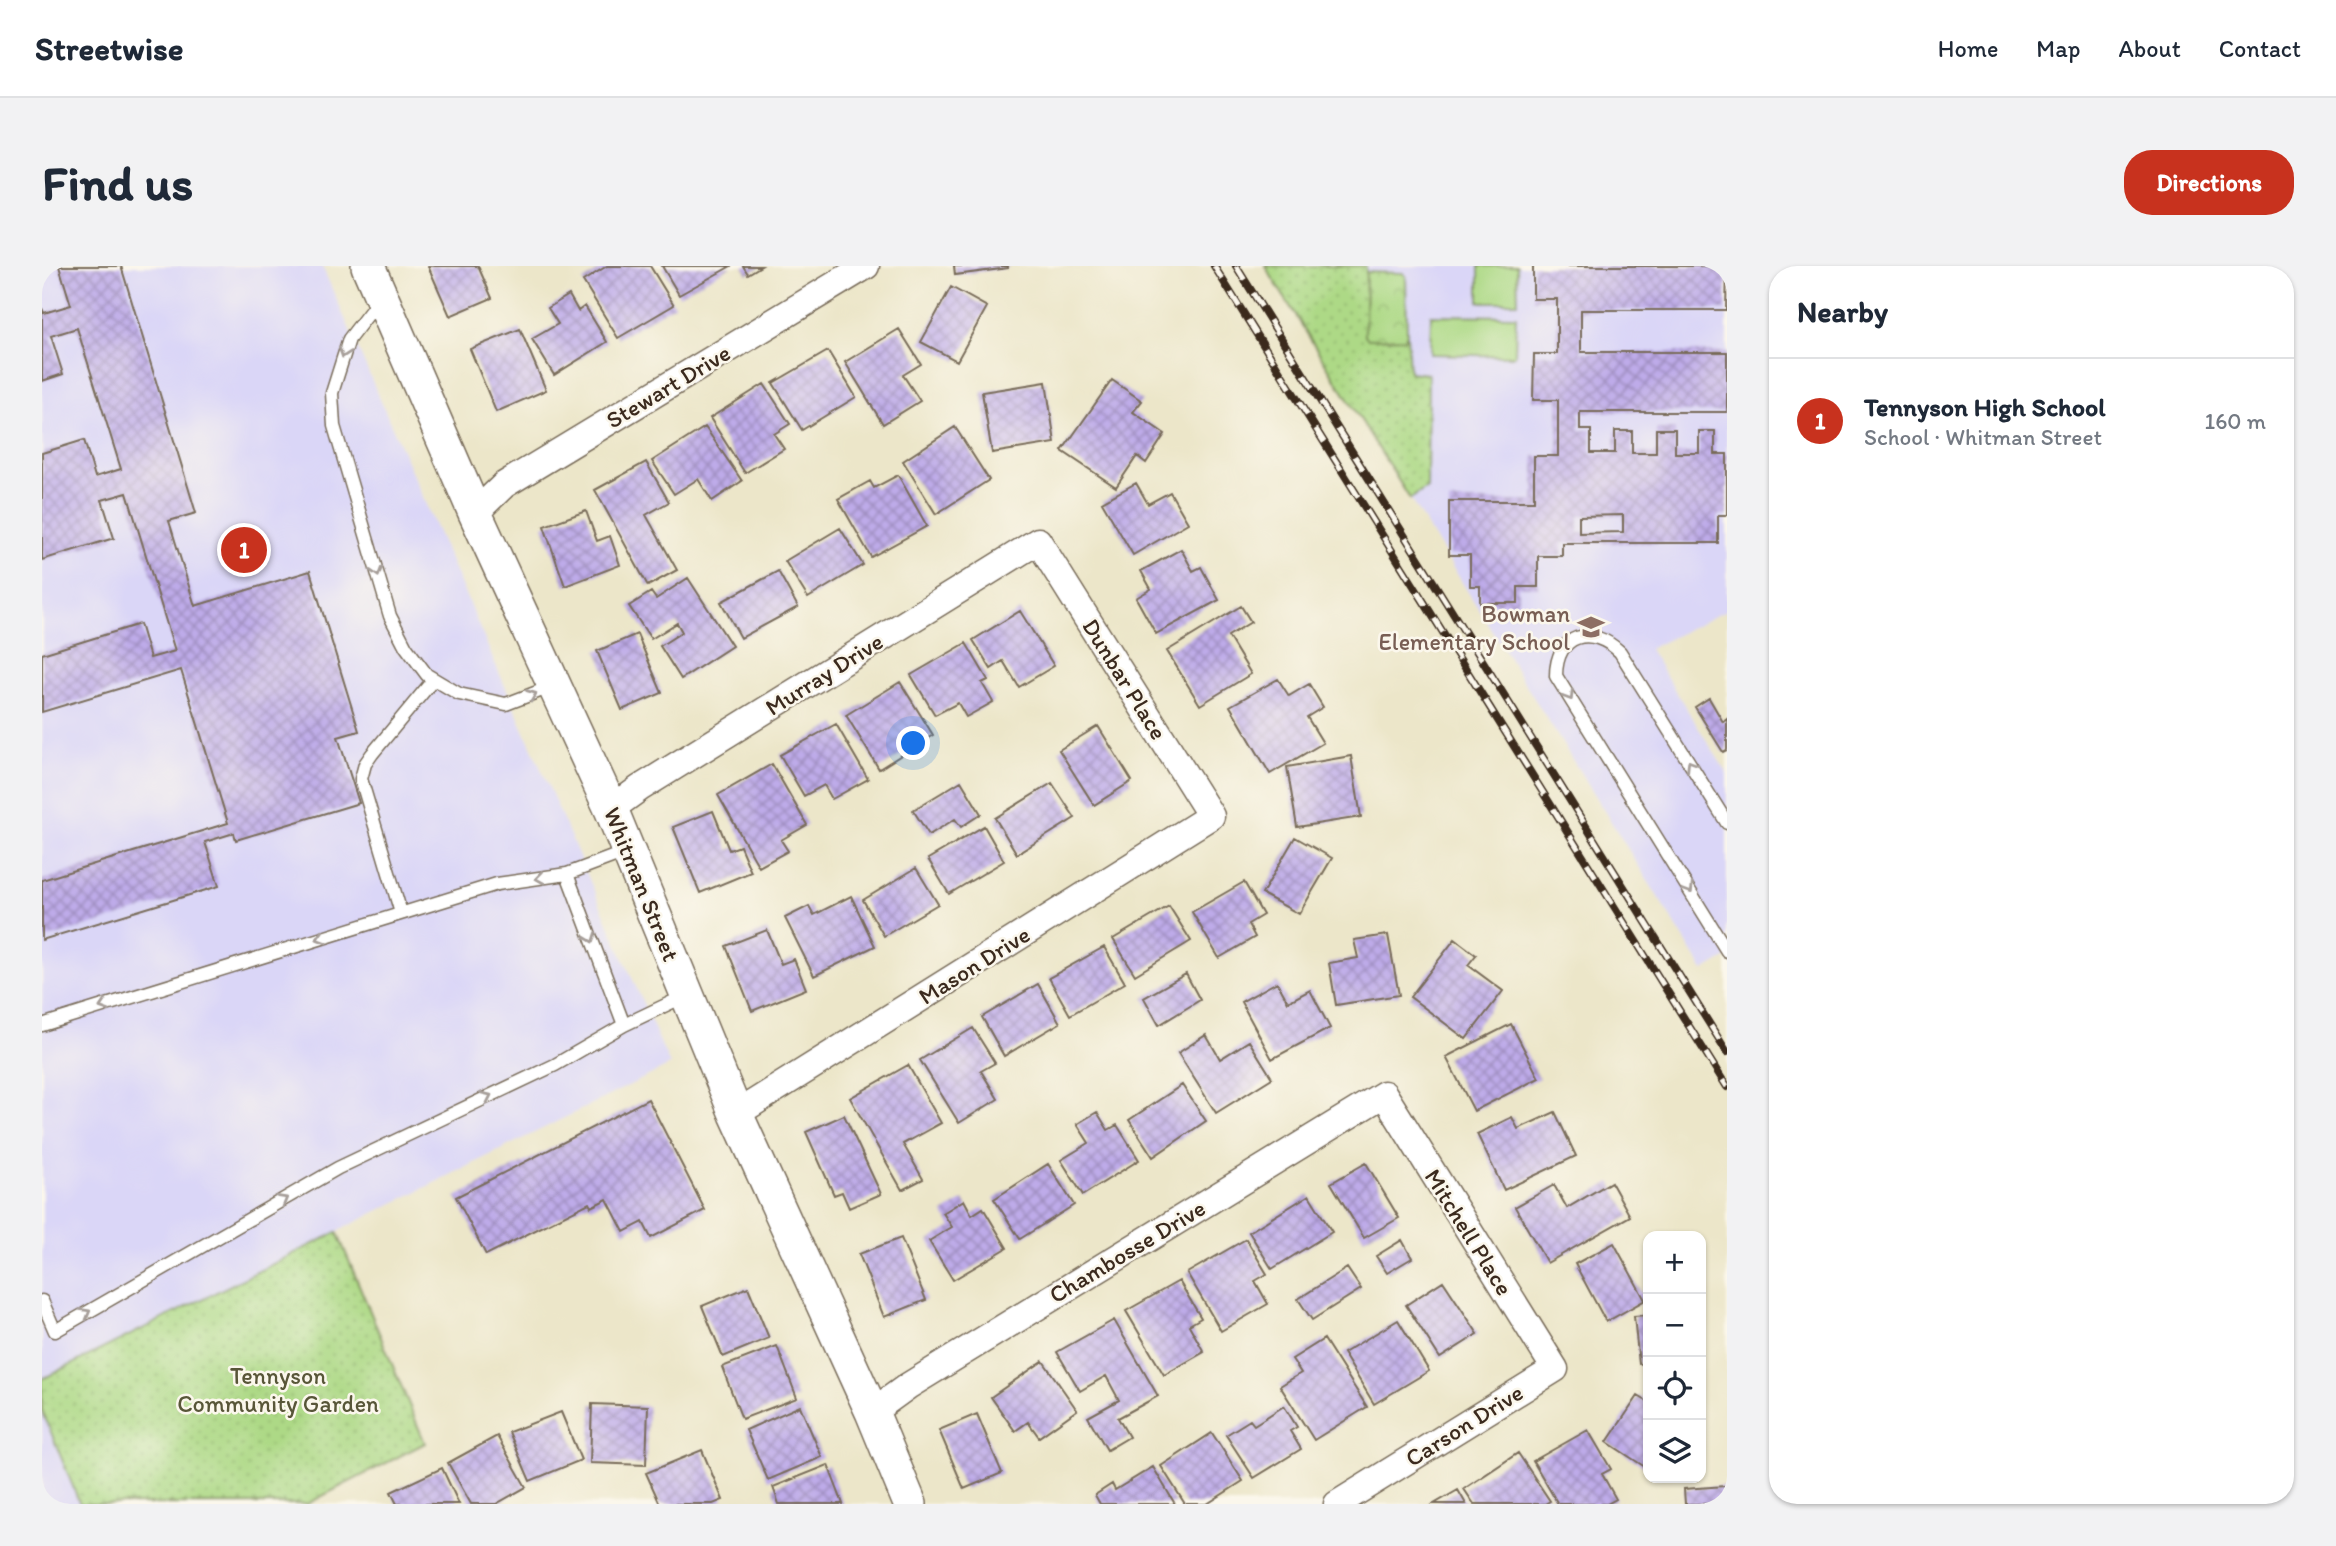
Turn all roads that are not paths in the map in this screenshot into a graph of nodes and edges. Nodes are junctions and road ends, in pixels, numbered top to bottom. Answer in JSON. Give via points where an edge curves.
{"nodes":[{"id":1,"x":368,"y":266,"type":"edge"},
{"id":2,"x":867,"y":266,"type":"edge"},
{"id":3,"x":381,"y":297,"type":"junction"},
{"id":4,"x":475,"y":513,"type":"junction"},
{"id":5,"x":1038,"y":541,"type":"joint"},
{"id":6,"x":434,"y":678,"type":"junction"},
{"id":7,"x":555,"y":686,"type":"junction"},
{"id":8,"x":611,"y":809,"type":"junction"},
{"id":9,"x":1211,"y":816,"type":"joint"},
{"id":10,"x":1727,"y":823,"type":"edge"},
{"id":11,"x":628,"y":851,"type":"junction"},
{"id":12,"x":567,"y":874,"type":"junction"},
{"id":13,"x":401,"y":914,"type":"junction"},
{"id":14,"x":1727,"y":951,"type":"edge"},
{"id":15,"x":688,"y":995,"type":"junction"},
{"id":16,"x":42,"y":1025,"type":"edge"},
{"id":17,"x":624,"y":1025,"type":"junction"},
{"id":18,"x":1384,"y":1094,"type":"joint"},
{"id":19,"x":736,"y":1114,"type":"junction"},
{"id":20,"x":42,"y":1301,"type":"edge"},
{"id":21,"x":1555,"y":1369,"type":"joint"},
{"id":22,"x":872,"y":1412,"type":"junction"},
{"id":23,"x":910,"y":1504,"type":"edge"},
{"id":24,"x":1337,"y":1504,"type":"edge"}],
"edges":[{"from":1,"to":3,"type":"street","name":"Whitman Street"},
{"from":2,"to":4,"type":"street","name":"Stewart Drive","via":[[504,485]]},
{"from":3,"to":4,"type":"street","name":"Whitman Street"},
{"from":3,"to":6,"type":"lane","one_way":true,"via":[[349,339],[332,393],[334,426],[390,615],[406,647]]},
{"from":4,"to":7,"type":"street","name":"Whitman Street"},
{"from":5,"to":8,"type":"street","name":"Murray Drive"},
{"from":5,"to":9,"type":"street","name":"Dunbar Place"},
{"from":6,"to":7,"type":"lane","one_way":true,"via":[[459,694],[506,704]]},
{"from":6,"to":13,"type":"lane","via":[[372,754],[361,779]]},
{"from":7,"to":8,"type":"street","name":"Whitman Street"},
{"from":8,"to":11,"type":"street","name":"Whitman Street"},
{"from":9,"to":19,"type":"street","name":"Mason Drive"},
{"from":10,"to":14,"type":"lane","one_way":true,"via":[[1620,652],[1591,636],[1572,640],[1559,656],[1556,676]]},
{"from":11,"to":12,"type":"lane"},
{"from":11,"to":15,"type":"street","name":"Whitman Street"},
{"from":12,"to":13,"type":"lane","one_way":true,"via":[[497,884]]},
{"from":12,"to":17,"type":"lane","one_way":true},
{"from":13,"to":16,"type":"lane","one_way":true},
{"from":15,"to":17,"type":"lane"},
{"from":15,"to":19,"type":"street","name":"Whitman Street"},
{"from":20,"to":17,"type":"lane","one_way":true,"via":[[55,1331],[338,1168],[555,1065]]},
{"from":18,"to":21,"type":"street","name":"Mitchell Place"},
{"from":18,"to":22,"type":"street","name":"Chambosse Drive"},
{"from":19,"to":22,"type":"street","name":"Whitman Street"},
{"from":21,"to":24,"type":"street","name":"Carson Drive"},
{"from":22,"to":23,"type":"street","name":"Whitman Street"}]}
